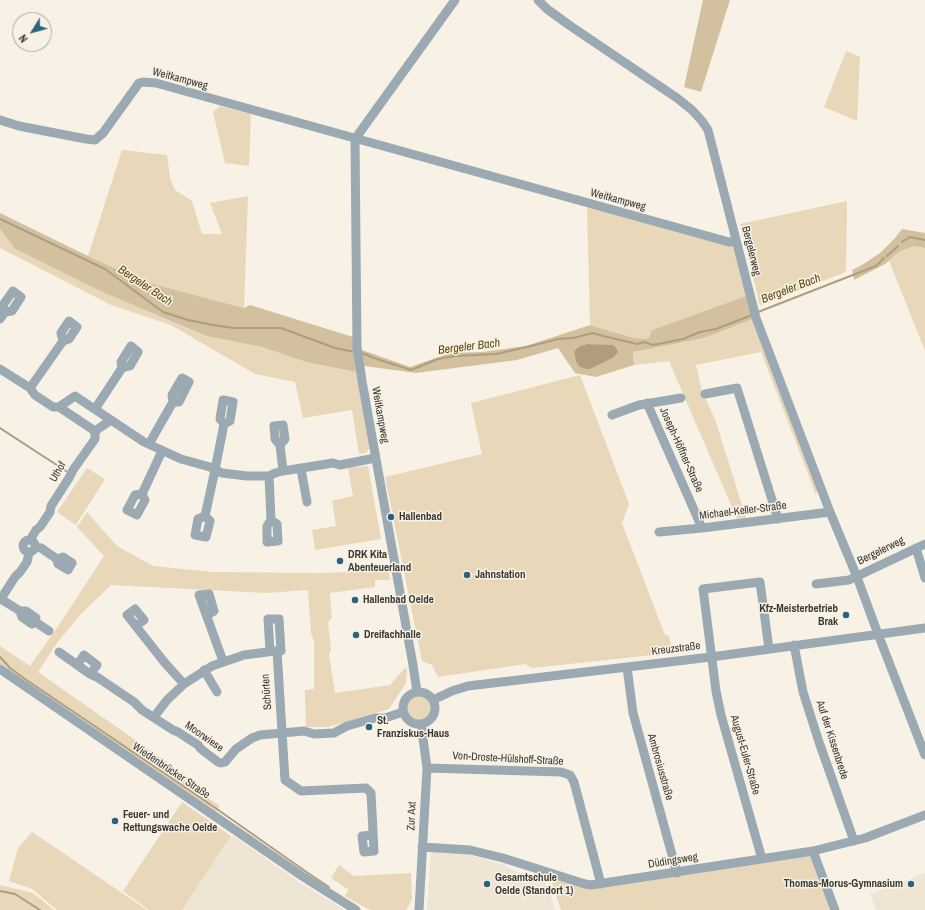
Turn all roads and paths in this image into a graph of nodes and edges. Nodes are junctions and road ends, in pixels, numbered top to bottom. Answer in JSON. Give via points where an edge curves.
{"nodes":[{"id":1,"x":455,"y":0,"type":"edge"},
{"id":2,"x":538,"y":0,"type":"edge"},
{"id":3,"x":0,"y":120,"type":"edge"},
{"id":4,"x":355,"y":139,"type":"junction"},
{"id":5,"x":736,"y":242,"type":"junction"},
{"id":6,"x":63,"y":341,"type":"dead end"},
{"id":7,"x":122,"y":368,"type":"dead end"},
{"id":8,"x":0,"y":369,"type":"edge"},
{"id":9,"x":30,"y":388,"type":"junction"},
{"id":10,"x":705,"y":394,"type":"dead end"},
{"id":11,"x":681,"y":398,"type":"dead end"},
{"id":12,"x":173,"y":402,"type":"dead end"},
{"id":13,"x":647,"y":403,"type":"junction"},
{"id":14,"x":59,"y":407,"type":"junction"},
{"id":15,"x":95,"y":409,"type":"junction"},
{"id":16,"x":612,"y":415,"type":"dead end"},
{"id":17,"x":111,"y":420,"type":"junction"},
{"id":18,"x":224,"y":424,"type":"dead end"},
{"id":19,"x":95,"y":431,"type":"junction"},
{"id":20,"x":149,"y":444,"type":"junction"},
{"id":21,"x":280,"y":445,"type":"dead end"},
{"id":22,"x":162,"y":451,"type":"junction"},
{"id":23,"x":375,"y":458,"type":"junction"},
{"id":24,"x":301,"y":469,"type":"junction"},
{"id":25,"x":215,"y":470,"type":"junction"},
{"id":26,"x":283,"y":471,"type":"junction"},
{"id":27,"x":270,"y":476,"type":"junction"},
{"id":28,"x":142,"y":494,"type":"dead end"},
{"id":29,"x":307,"y":502,"type":"dead end"},
{"id":30,"x":830,"y":512,"type":"junction"},
{"id":31,"x":205,"y":516,"type":"dead end"},
{"id":32,"x":778,"y":519,"type":"junction"},
{"id":33,"x":271,"y":520,"type":"dead end"},
{"id":34,"x":702,"y":528,"type":"junction"},
{"id":35,"x":659,"y":532,"type":"dead end"},
{"id":36,"x":925,"y":544,"type":"edge"},
{"id":37,"x":31,"y":547,"type":"junction"},
{"id":38,"x":916,"y":548,"type":"junction"},
{"id":39,"x":57,"y":559,"type":"dead end"},
{"id":40,"x":857,"y":577,"type":"junction"},
{"id":41,"x":925,"y":578,"type":"edge"},
{"id":42,"x":816,"y":584,"type":"dead end"},
{"id":43,"x":0,"y":600,"type":"edge"},
{"id":44,"x":207,"y":615,"type":"dead end"},
{"id":45,"x":136,"y":626,"type":"dead end"},
{"id":46,"x":925,"y":628,"type":"edge"},
{"id":47,"x":50,"y":631,"type":"dead end"},
{"id":48,"x":878,"y":634,"type":"junction"},
{"id":49,"x":794,"y":645,"type":"junction"},
{"id":50,"x":769,"y":649,"type":"junction"},
{"id":51,"x":59,"y":652,"type":"dead end"},
{"id":52,"x":711,"y":657,"type":"junction"},
{"id":53,"x":223,"y":661,"type":"junction"},
{"id":54,"x":627,"y":667,"type":"junction"},
{"id":55,"x":0,"y":669,"type":"edge"},
{"id":56,"x":204,"y":670,"type":"junction"},
{"id":57,"x":184,"y":684,"type":"junction"},
{"id":58,"x":217,"y":692,"type":"dead end"},
{"id":59,"x":417,"y":692,"type":"junction"},
{"id":60,"x":433,"y":700,"type":"junction"},
{"id":61,"x":403,"y":712,"type":"junction"},
{"id":62,"x":154,"y":717,"type":"junction"},
{"id":63,"x":421,"y":724,"type":"junction"},
{"id":64,"x":282,"y":732,"type":"junction"},
{"id":65,"x":922,"y":738,"type":"edge"},
{"id":66,"x":925,"y":755,"type":"edge"},
{"id":67,"x":427,"y":768,"type":"junction"},
{"id":68,"x":925,"y":815,"type":"edge"},
{"id":69,"x":373,"y":835,"type":"dead end"},
{"id":70,"x":854,"y":841,"type":"junction"},
{"id":71,"x":422,"y":847,"type":"junction"},
{"id":72,"x":814,"y":851,"type":"junction"},
{"id":73,"x":762,"y":859,"type":"junction"},
{"id":74,"x":677,"y":873,"type":"junction"},
{"id":75,"x":601,"y":884,"type":"junction"},
{"id":76,"x":353,"y":908,"type":"edge"},
{"id":77,"x":361,"y":910,"type":"edge"},
{"id":78,"x":418,"y":910,"type":"edge"},
{"id":79,"x":835,"y":910,"type":"edge"}],
"edges":[{"from":1,"to":4,"type":"street"},
{"from":2,"to":5,"type":"street","name":"Bergelerweg","via":[[569,25],[678,98],[702,121],[710,133]]},
{"from":3,"to":4,"type":"street","name":"Weitkampweg","via":[[95,140],[103,133],[137,85],[143,82],[156,83]]},
{"from":4,"to":5,"type":"street","name":"Weitkampweg","via":[[715,239]]},
{"from":4,"to":23,"type":"street","name":"Weitkampweg","via":[[358,352]]},
{"from":5,"to":30,"type":"street","name":"Bergelerweg","via":[[755,314]]},
{"from":6,"to":9,"type":"street"},
{"from":7,"to":15,"type":"street"},
{"from":8,"to":9,"type":"street"},
{"from":9,"to":14,"type":"street","via":[[35,395],[53,407]]},
{"from":10,"to":32,"type":"street","via":[[737,388]]},
{"from":11,"to":13,"type":"street","name":"Joseph-Höffner-Straße"},
{"from":12,"to":20,"type":"street"},
{"from":13,"to":16,"type":"street","name":"Joseph-Höffner-Straße"},
{"from":13,"to":34,"type":"street","name":"Joseph-Höffner-Straße"},
{"from":14,"to":15,"type":"street","via":[[75,396]]},
{"from":14,"to":19,"type":"street"},
{"from":15,"to":17,"type":"street"},
{"from":17,"to":19,"type":"street"},
{"from":17,"to":20,"type":"street"},
{"from":18,"to":25,"type":"street"},
{"from":19,"to":37,"type":"street","name":"Uthof","via":[[96,439],[73,470],[51,506],[50,512],[36,530]]},
{"from":20,"to":22,"type":"street"},
{"from":21,"to":26,"type":"street"},
{"from":22,"to":25,"type":"street"},
{"from":22,"to":28,"type":"street"},
{"from":23,"to":24,"type":"street"},
{"from":23,"to":59,"type":"street","name":"Weitkampweg"},
{"from":24,"to":26,"type":"street"},
{"from":24,"to":29,"type":"street"},
{"from":25,"to":27,"type":"street","via":[[247,476]]},
{"from":25,"to":31,"type":"street"},
{"from":26,"to":27,"type":"street"},
{"from":27,"to":33,"type":"street"},
{"from":30,"to":32,"type":"street","name":"Michael-Keller-Straße"},
{"from":30,"to":40,"type":"street","name":"Bergelerweg"},
{"from":32,"to":34,"type":"street","name":"Michael-Keller-Straße"},
{"from":34,"to":35,"type":"street","name":"Michael-Keller-Straße"},
{"from":36,"to":38,"type":"street","name":"Bergelerweg"},
{"from":37,"to":39,"type":"street","via":[[41,548]]},
{"from":37,"to":43,"type":"street","name":"Uthof","via":[[27,562]]},
{"from":38,"to":40,"type":"street","name":"Bergelerweg"},
{"from":38,"to":41,"type":"street","name":"Bergelerweg"},
{"from":40,"to":42,"type":"street","name":"Bergelerweg"},
{"from":40,"to":48,"type":"street","name":"Bergelerweg"},
{"from":43,"to":47,"type":"street","name":"Uthof","via":[[20,612],[22,618],[32,624],[34,621]]},
{"from":44,"to":53,"type":"street"},
{"from":45,"to":57,"type":"street"},
{"from":46,"to":48,"type":"street","name":"Kreuzstraße"},
{"from":48,"to":49,"type":"street","name":"Kreuzstraße"},
{"from":48,"to":65,"type":"street","name":"Bergelerweg"},
{"from":49,"to":50,"type":"street","name":"Kreuzstraße"},
{"from":49,"to":70,"type":"street","name":"Auf der Kissenbrede","via":[[814,728]]},
{"from":50,"to":52,"type":"street","name":"Kreuzstraße"},
{"from":50,"to":52,"type":"street","name":"August-Euler-Straße","via":[[760,582],[703,589]]},
{"from":51,"to":62,"type":"street","name":"Moorwiese"},
{"from":52,"to":54,"type":"street","name":"Kreuzstraße"},
{"from":52,"to":73,"type":"street","name":"August-Euler-Straße","via":[[721,715]]},
{"from":53,"to":56,"type":"street","name":"Schürten"},
{"from":53,"to":64,"type":"street","name":"Schürten","via":[[273,651]]},
{"from":54,"to":60,"type":"street","name":"Kreuzstraße","via":[[468,686]]},
{"from":54,"to":74,"type":"street","name":"Ambrosiusstraße","via":[[633,713]]},
{"from":55,"to":76,"type":"street","name":"Wiedenbrücker Straße","via":[[302,876]]},
{"from":56,"to":57,"type":"street","name":"Schürten"},
{"from":56,"to":58,"type":"street"},
{"from":57,"to":62,"type":"street","name":"Schürten","via":[[166,700]]},
{"from":59,"to":60,"type":"street","via":[[426,693]]},
{"from":59,"to":61,"type":"street","via":[[407,696],[402,706]]},
{"from":60,"to":63,"type":"street","via":[[435,708],[432,716]]},
{"from":61,"to":63,"type":"street","via":[[408,720]]},
{"from":61,"to":64,"type":"street","name":"Moorwiese","via":[[346,726],[334,732]]},
{"from":62,"to":64,"type":"street","name":"Moorwiese","via":[[222,763],[252,738]]},
{"from":63,"to":67,"type":"street","name":"Zur Axt"},
{"from":64,"to":69,"type":"street","name":"Schürten","via":[[285,780],[301,791],[366,788],[371,793]]},
{"from":65,"to":66,"type":"street","name":"Bergelerweg"},
{"from":67,"to":71,"type":"street","name":"Zur Axt"},
{"from":67,"to":75,"type":"street","name":"Von-Droste-Hülshoff-Straße","via":[[562,772],[570,775]]},
{"from":68,"to":70,"type":"street","name":"Düdingsweg"},
{"from":70,"to":72,"type":"street","name":"Düdingsweg"},
{"from":71,"to":75,"type":"street","name":"Düdingsweg","via":[[470,850],[585,884]]},
{"from":71,"to":78,"type":"street","name":"Zur Axt"},
{"from":72,"to":73,"type":"street","name":"Düdingsweg"},
{"from":72,"to":79,"type":"street"},
{"from":73,"to":74,"type":"street","name":"Düdingsweg"},
{"from":74,"to":75,"type":"street","name":"Düdingsweg"},
{"from":76,"to":77,"type":"street","name":"Wiedenbrücker Straße"}]}
